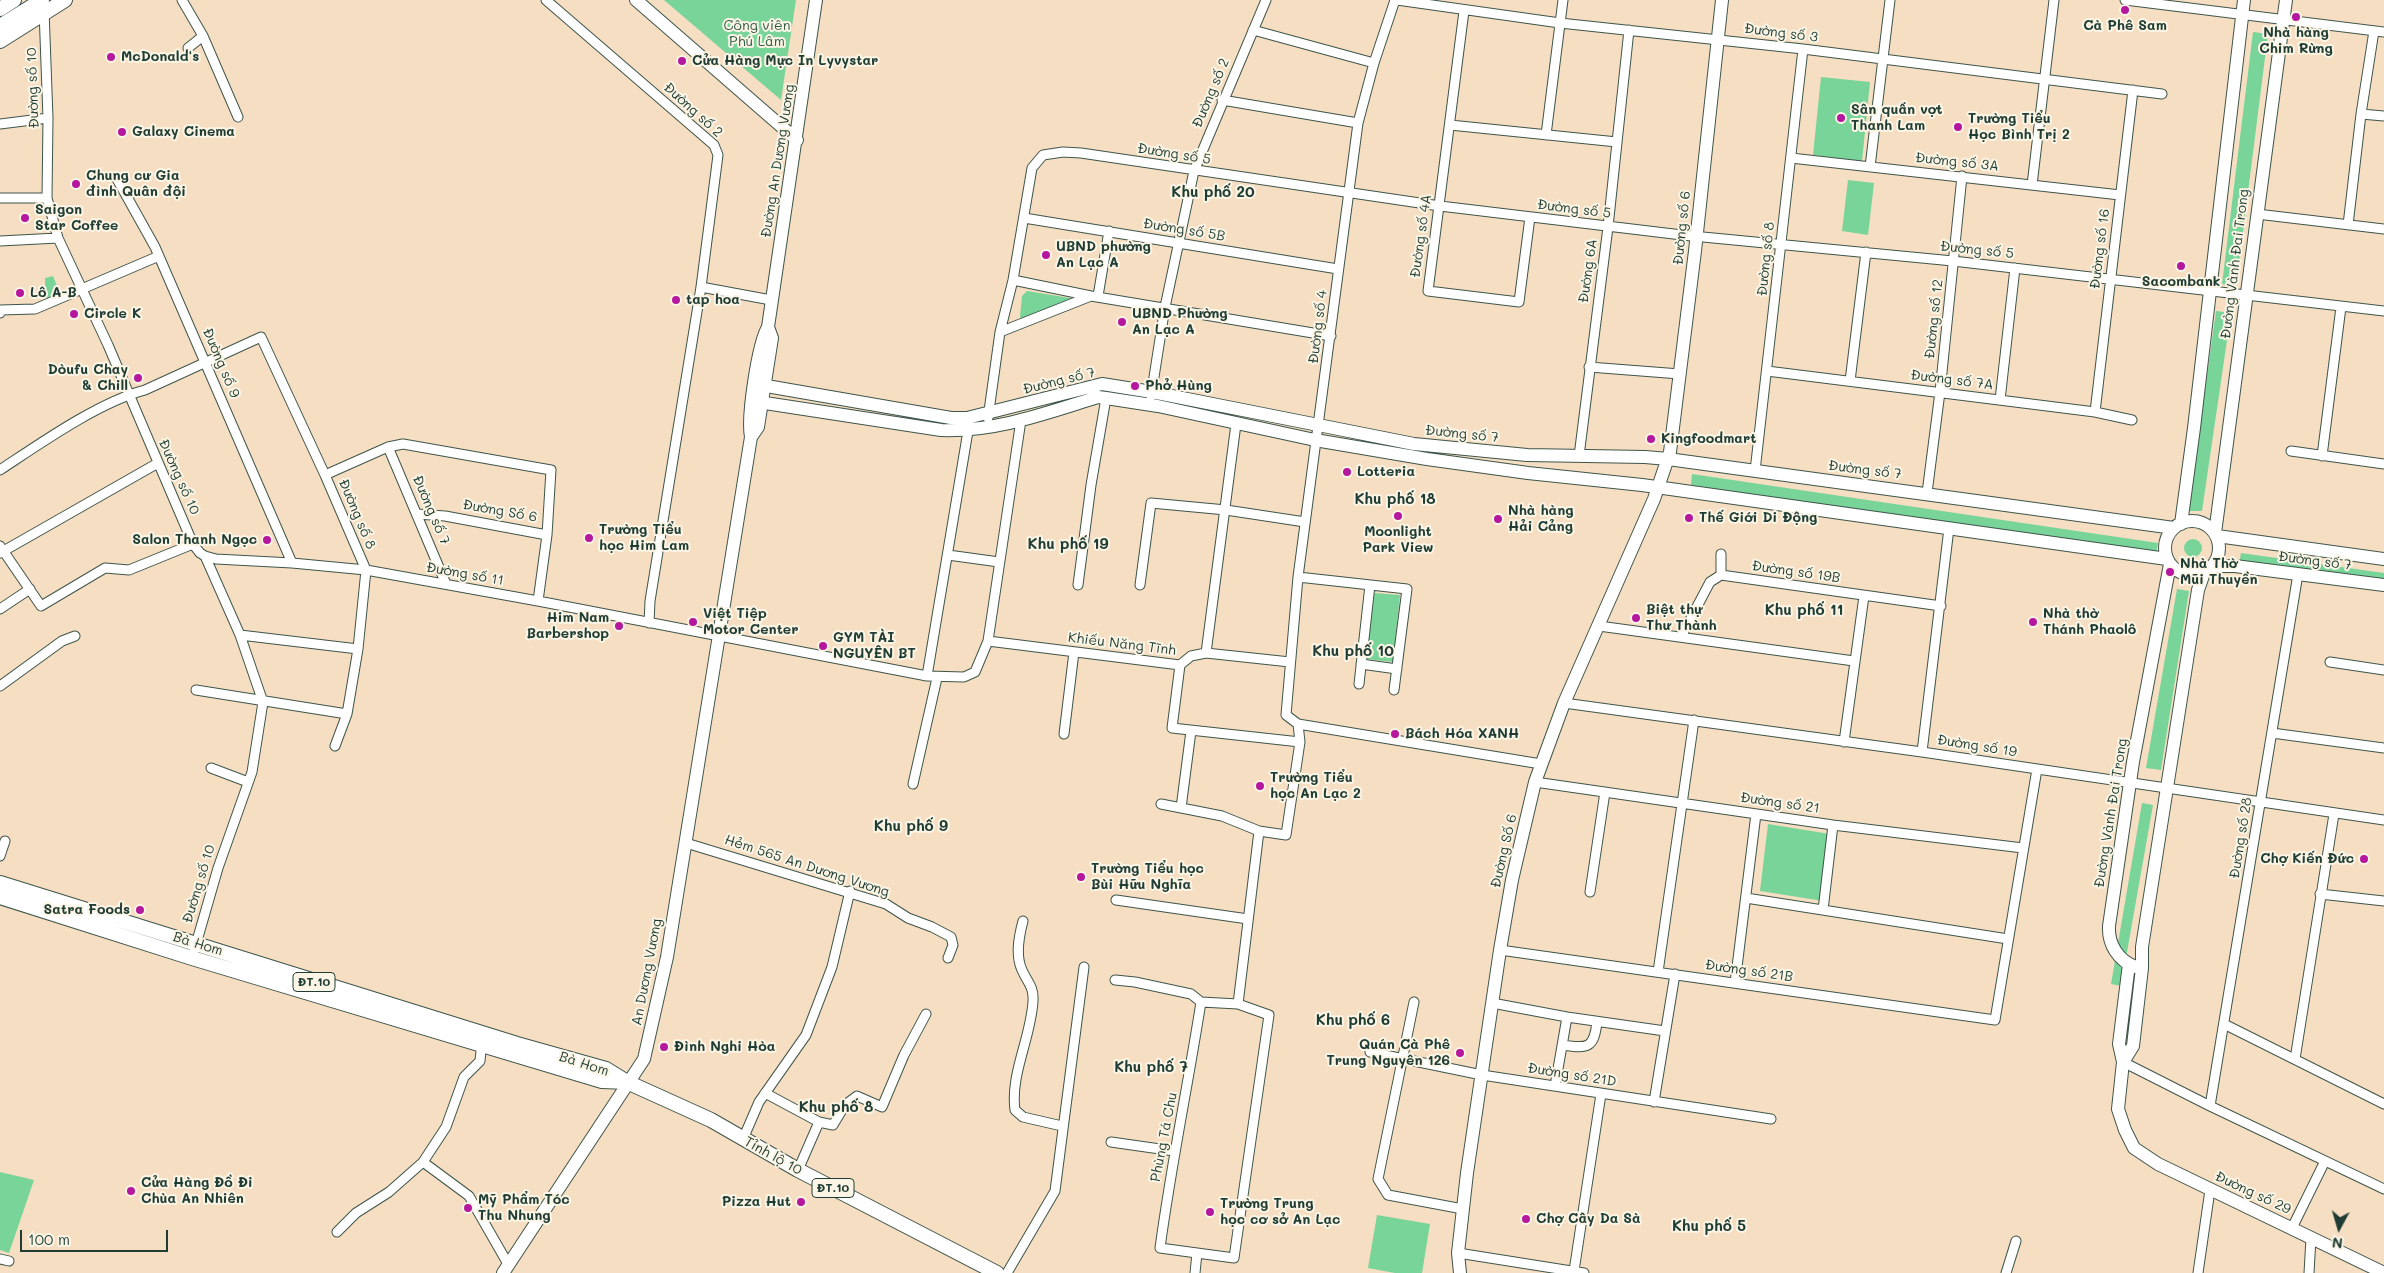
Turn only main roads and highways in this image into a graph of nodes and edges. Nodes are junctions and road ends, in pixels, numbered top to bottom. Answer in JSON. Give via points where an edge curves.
{"nodes":[{"id":1,"x":14,"y":0,"type":"edge"},
{"id":2,"x":65,"y":0,"type":"edge"},
{"id":3,"x":636,"y":0,"type":"edge"},
{"id":4,"x":816,"y":0,"type":"edge"},
{"id":5,"x":1722,"y":0,"type":"edge"},
{"id":6,"x":2244,"y":0,"type":"edge"},
{"id":7,"x":2286,"y":0,"type":"edge"},
{"id":8,"x":43,"y":4,"type":"edge"},
{"id":9,"x":0,"y":8,"type":"edge"},
{"id":10,"x":0,"y":26,"type":"edge"},
{"id":11,"x":0,"y":41,"type":"edge"},
{"id":12,"x":797,"y":140,"type":"junction"},
{"id":13,"x":759,"y":385,"type":"junction"},
{"id":14,"x":1151,"y":398,"type":"junction"},
{"id":15,"x":757,"y":402,"type":"junction"},
{"id":16,"x":1668,"y":459,"type":"junction"},
{"id":17,"x":1659,"y":487,"type":"junction"},
{"id":18,"x":2177,"y":526,"type":"junction"},
{"id":19,"x":2216,"y":534,"type":"junction"},
{"id":20,"x":2384,"y":559,"type":"edge"},
{"id":21,"x":2169,"y":562,"type":"junction"},
{"id":22,"x":2208,"y":570,"type":"junction"},
{"id":23,"x":2384,"y":585,"type":"edge"},
{"id":24,"x":719,"y":637,"type":"joint"},
{"id":25,"x":0,"y":883,"type":"edge"},
{"id":26,"x":0,"y":899,"type":"edge"},
{"id":27,"x":2129,"y":964,"type":"junction"},
{"id":28,"x":2142,"y":968,"type":"junction"},
{"id":29,"x":482,"y":1039,"type":"junction"},
{"id":30,"x":2123,"y":1062,"type":"junction"},
{"id":31,"x":627,"y":1082,"type":"junction"},
{"id":32,"x":506,"y":1269,"type":"edge"},
{"id":33,"x":997,"y":1273,"type":"edge"},
{"id":34,"x":1460,"y":1273,"type":"edge"},
{"id":35,"x":2384,"y":1273,"type":"edge"}],
"edges":[{"from":1,"to":9,"type":"main road"},
{"from":2,"to":8,"type":"main road"},
{"from":3,"to":12,"type":"main road"},
{"from":4,"to":12,"type":"main road","name":"Đường An Dương Vương"},
{"from":5,"to":16,"type":"main road","name":"Đường số 6"},
{"from":6,"to":18,"type":"main road","name":"Đường Vành Đai Trong","via":[[2194,428]]},
{"from":7,"to":19,"type":"main road","name":"Đường Vành Đai Trong"},
{"from":8,"to":10,"type":"main road"},
{"from":8,"to":11,"type":"main road"},
{"from":12,"to":13,"type":"main road","name":"Đường An Dương Vương","via":[[771,300],[768,327],[772,338]]},
{"from":13,"to":14,"type":"main road","name":"Đường số 7","via":[[951,418],[988,414],[1102,384]]},
{"from":13,"to":15,"type":"main road","name":"Đường An Dương Vương"},
{"from":14,"to":15,"type":"main road","name":"Đường số 7","via":[[1098,397],[1021,420],[968,431],[942,430]]},
{"from":14,"to":16,"type":"main road","name":"Đường số 7","via":[[1414,444],[1527,455]]},
{"from":14,"to":17,"type":"main road","name":"Đường số 7","via":[[1236,424],[1315,440],[1528,473]]},
{"from":15,"to":24,"type":"main road","name":"Đường An Dương Vương","via":[[749,426],[752,437]]},
{"from":16,"to":17,"type":"main road","name":"Đường Số 6"},
{"from":16,"to":18,"type":"main road","name":"Đường số 7"},
{"from":17,"to":21,"type":"main road","name":"Đường số 7"},
{"from":17,"to":34,"type":"main road","name":"Đường Số 6","via":[[1564,703],[1535,782],[1512,880],[1500,950],[1463,1209],[1458,1253]]},
{"from":18,"to":19,"type":"main road","via":[[2193,521]]},
{"from":18,"to":21,"type":"main road","via":[[2166,543]]},
{"from":19,"to":20,"type":"main road","name":"Đường số 7"},
{"from":19,"to":22,"type":"main road","via":[[2220,552]]},
{"from":21,"to":22,"type":"main road","via":[[2185,575]]},
{"from":21,"to":27,"type":"main road","name":"Đường Vành Đai Trong","via":[[2130,782],[2109,932],[2112,947]]},
{"from":22,"to":23,"type":"main road","name":"Đường số 7","via":[[2235,566]]},
{"from":22,"to":28,"type":"main road","via":[[2198,590],[2142,947]]},
{"from":24,"to":31,"type":"main road","name":"An Dương Vương","via":[[667,957],[644,1059]]},
{"from":25,"to":29,"type":"main road","name":"Bà Hom","number":"ĐT.10"},
{"from":26,"to":29,"type":"main road","name":"Bà Hom","number":"ĐT.10","via":[[192,958]]},
{"from":27,"to":28,"type":"main road"},
{"from":27,"to":30,"type":"main road","via":[[2119,1044]]},
{"from":28,"to":30,"type":"main road","via":[[2133,1046]]},
{"from":29,"to":31,"type":"main road","name":"Bà Hom","number":"ĐT.10","via":[[602,1081]]},
{"from":30,"to":35,"type":"main road","name":"Đường số 29","via":[[2118,1105],[2123,1126],[2138,1152]]},
{"from":31,"to":32,"type":"main road","name":"An Dương Vương"},
{"from":31,"to":33,"type":"main road","name":"Tỉnh lộ 10","number":"ĐT.10","via":[[711,1120],[798,1170]]}]}
